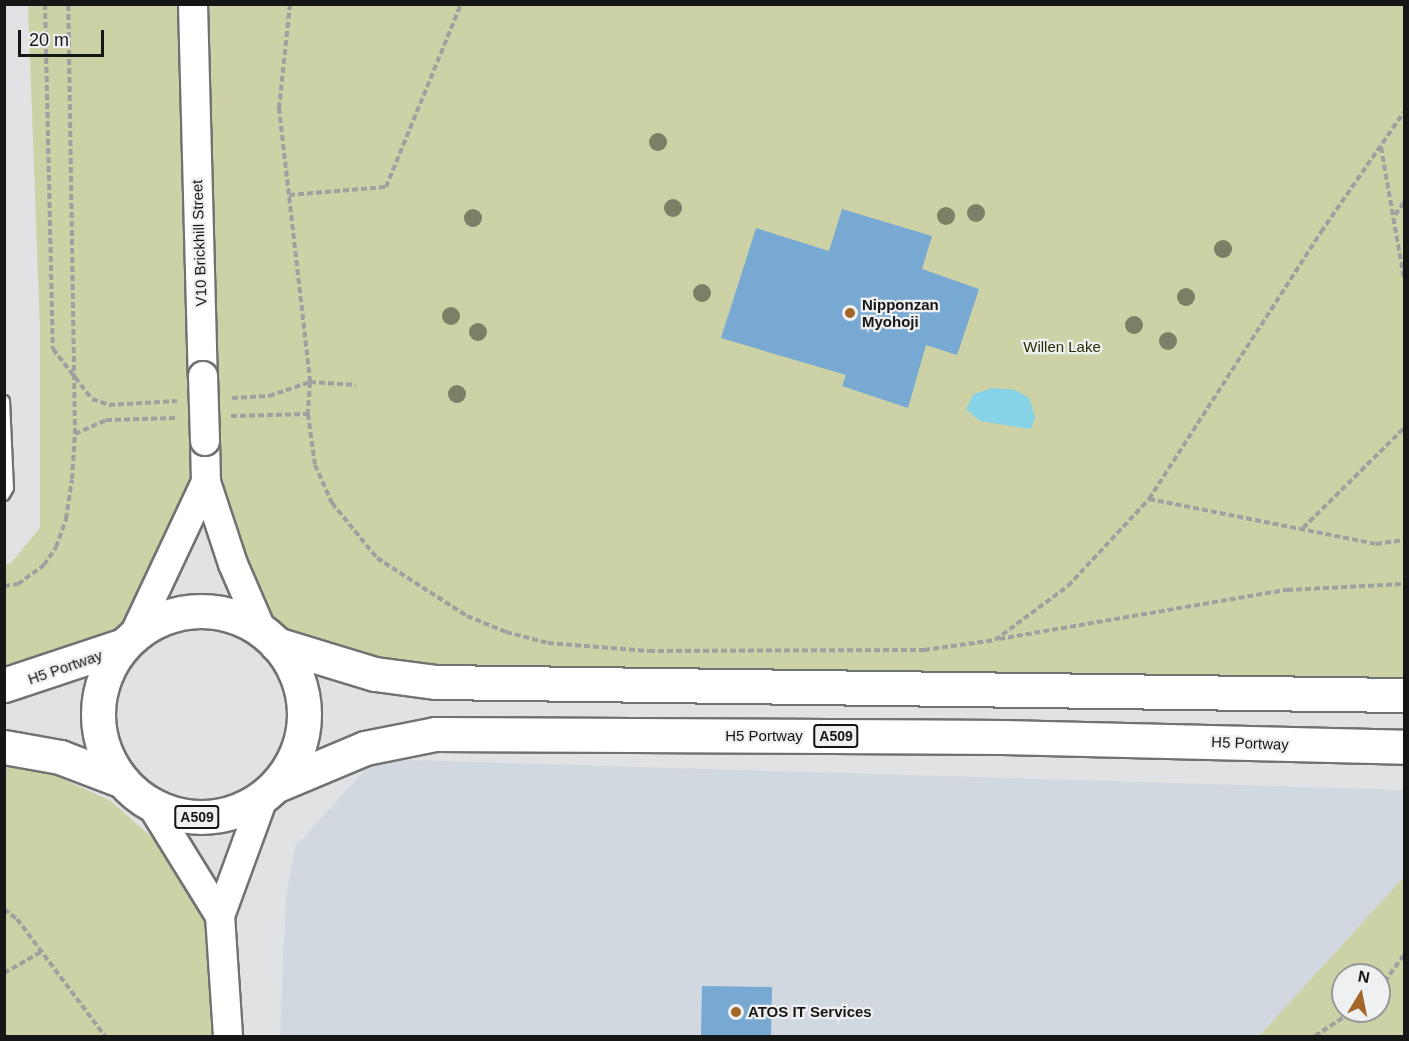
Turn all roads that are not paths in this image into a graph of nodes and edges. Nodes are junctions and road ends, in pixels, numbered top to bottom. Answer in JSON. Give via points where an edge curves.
{"nodes":[{"id":1,"x":193,"y":4,"type":"edge"},
{"id":2,"x":4,"y":401,"type":"edge"},
{"id":3,"x":206,"y":482,"type":"junction"},
{"id":4,"x":4,"y":495,"type":"edge"},
{"id":5,"x":269,"y":637,"type":"junction"},
{"id":6,"x":129,"y":640,"type":"junction"},
{"id":7,"x":4,"y":685,"type":"edge"},
{"id":8,"x":1404,"y":695,"type":"edge"},
{"id":9,"x":4,"y":747,"type":"edge"},
{"id":10,"x":1404,"y":747,"type":"edge"},
{"id":11,"x":120,"y":780,"type":"junction"},
{"id":12,"x":270,"y":791,"type":"junction"},
{"id":13,"x":152,"y":806,"type":"junction"},
{"id":14,"x":220,"y":916,"type":"junction"},
{"id":15,"x":228,"y":1036,"type":"edge"}],
"edges":[{"from":1,"to":3,"type":"street","name":"V10 Brickhill Street","bridge":true},
{"from":2,"to":4,"type":"lane","via":[[8,488]]},
{"from":3,"to":5,"type":"street","name":"V10 Brickhill Street","via":[[233,564]]},
{"from":3,"to":6,"type":"street","name":"V10 Brickhill Street"},
{"from":5,"to":6,"type":"main road","number":"A509","via":[[232,615],[198,611],[164,618]]},
{"from":5,"to":8,"type":"main road","number":"A509","via":[[375,674],[436,681]]},
{"from":5,"to":12,"type":"main road","number":"A509","via":[[294,669],[303,699],[303,730],[297,750]]},
{"from":6,"to":7,"type":"main road","name":"H5 Portway","number":"A509"},
{"from":6,"to":11,"type":"main road","number":"A509","via":[[107,669],[98,697],[102,745]]},
{"from":9,"to":11,"type":"main road","number":"A509","via":[[60,757]]},
{"from":10,"to":12,"type":"main road","name":"H5 Portway","number":"A509","via":[[1015,737],[435,734],[365,748]]},
{"from":11,"to":13,"type":"main road","number":"A509"},
{"from":12,"to":13,"type":"main road","number":"A509","via":[[239,811],[210,818],[180,816]]},
{"from":12,"to":14,"type":"street"},
{"from":13,"to":14,"type":"street"},
{"from":14,"to":15,"type":"street"}]}
